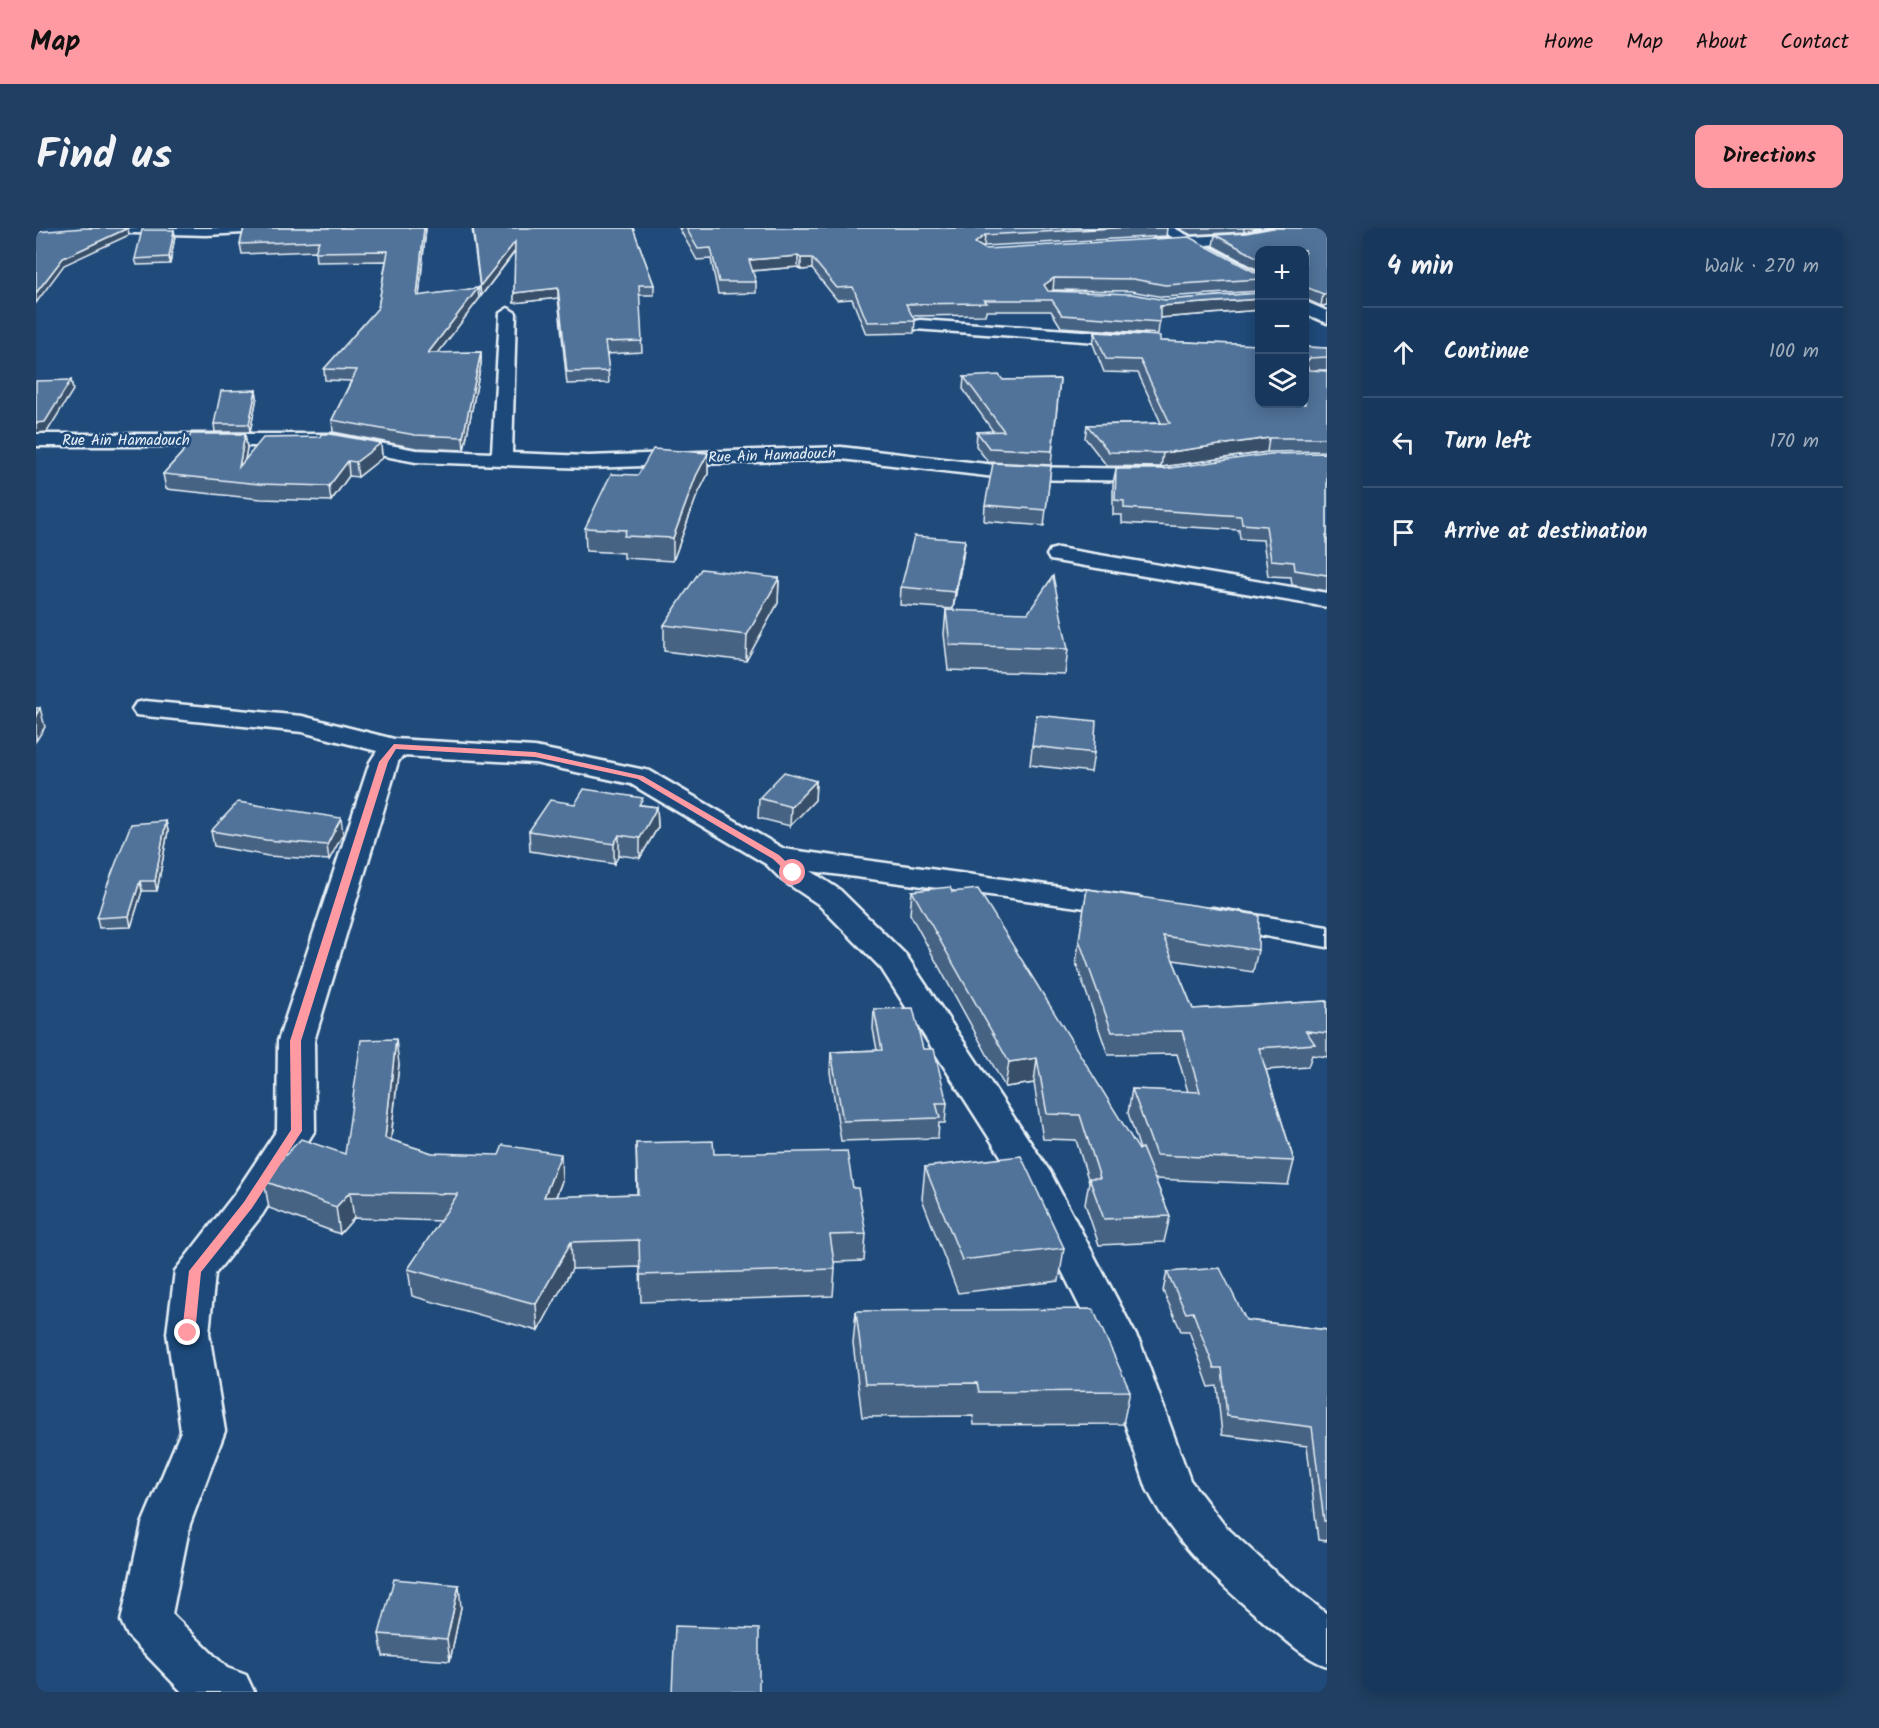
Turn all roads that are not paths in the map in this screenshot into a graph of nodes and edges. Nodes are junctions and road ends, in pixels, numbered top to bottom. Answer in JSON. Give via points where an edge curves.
{"nodes":[{"id":1,"x":92,"y":228,"type":"edge"},
{"id":2,"x":264,"y":228,"type":"edge"},
{"id":3,"x":1163,"y":228,"type":"edge"},
{"id":4,"x":1293,"y":228,"type":"edge"},
{"id":5,"x":1189,"y":242,"type":"junction"},
{"id":6,"x":1143,"y":244,"type":"edge"},
{"id":7,"x":1255,"y":278,"type":"edge"},
{"id":8,"x":1309,"y":308,"type":"edge"},
{"id":9,"x":508,"y":313,"type":"dead end"},
{"id":10,"x":1327,"y":318,"type":"edge"},
{"id":11,"x":920,"y":325,"type":"dead end"},
{"id":12,"x":1154,"y":341,"type":"edge"},
{"id":13,"x":36,"y":440,"type":"edge"},
{"id":14,"x":502,"y":460,"type":"junction"},
{"id":15,"x":1183,"y":472,"type":"edge"},
{"id":16,"x":1058,"y":555,"type":"dead end"},
{"id":17,"x":1327,"y":600,"type":"edge"},
{"id":18,"x":145,"y":710,"type":"dead end"},
{"id":19,"x":394,"y":747,"type":"junction"},
{"id":20,"x":776,"y":857,"type":"junction"},
{"id":21,"x":1154,"y":909,"type":"edge"},
{"id":22,"x":1189,"y":914,"type":"edge"},
{"id":23,"x":1327,"y":937,"type":"edge"},
{"id":24,"x":1327,"y":1644,"type":"edge"},
{"id":25,"x":228,"y":1692,"type":"edge"}],
"edges":[{"from":1,"to":2,"type":"street"},
{"from":3,"to":5,"type":"street"},
{"from":4,"to":5,"type":"street","via":[[1244,238]]},
{"from":5,"to":6,"type":"street"},
{"from":5,"to":7,"type":"street"},
{"from":8,"to":10,"type":"street"},
{"from":9,"to":14,"type":"street"},
{"from":11,"to":12,"type":"street"},
{"from":13,"to":14,"type":"street","name":"Rue Ain Hamadouch","via":[[332,440],[416,456]]},
{"from":14,"to":15,"type":"street","name":"Rue Ain Hamadouch","via":[[588,462],[841,453],[1012,473]]},
{"from":16,"to":17,"type":"street"},
{"from":18,"to":19,"type":"street","via":[[302,724]]},
{"from":19,"to":20,"type":"street","via":[[535,755],[640,777]]},
{"from":19,"to":25,"type":"street","via":[[384,762],[296,1041],[296,1131],[248,1205],[195,1271],[188,1333],[203,1431],[166,1524],[146,1621],[214,1690]]},
{"from":20,"to":21,"type":"street"},
{"from":20,"to":24,"type":"street","via":[[829,897],[894,962],[1036,1181],[1120,1345],[1170,1489],[1208,1540]]},
{"from":22,"to":23,"type":"street"}]}
